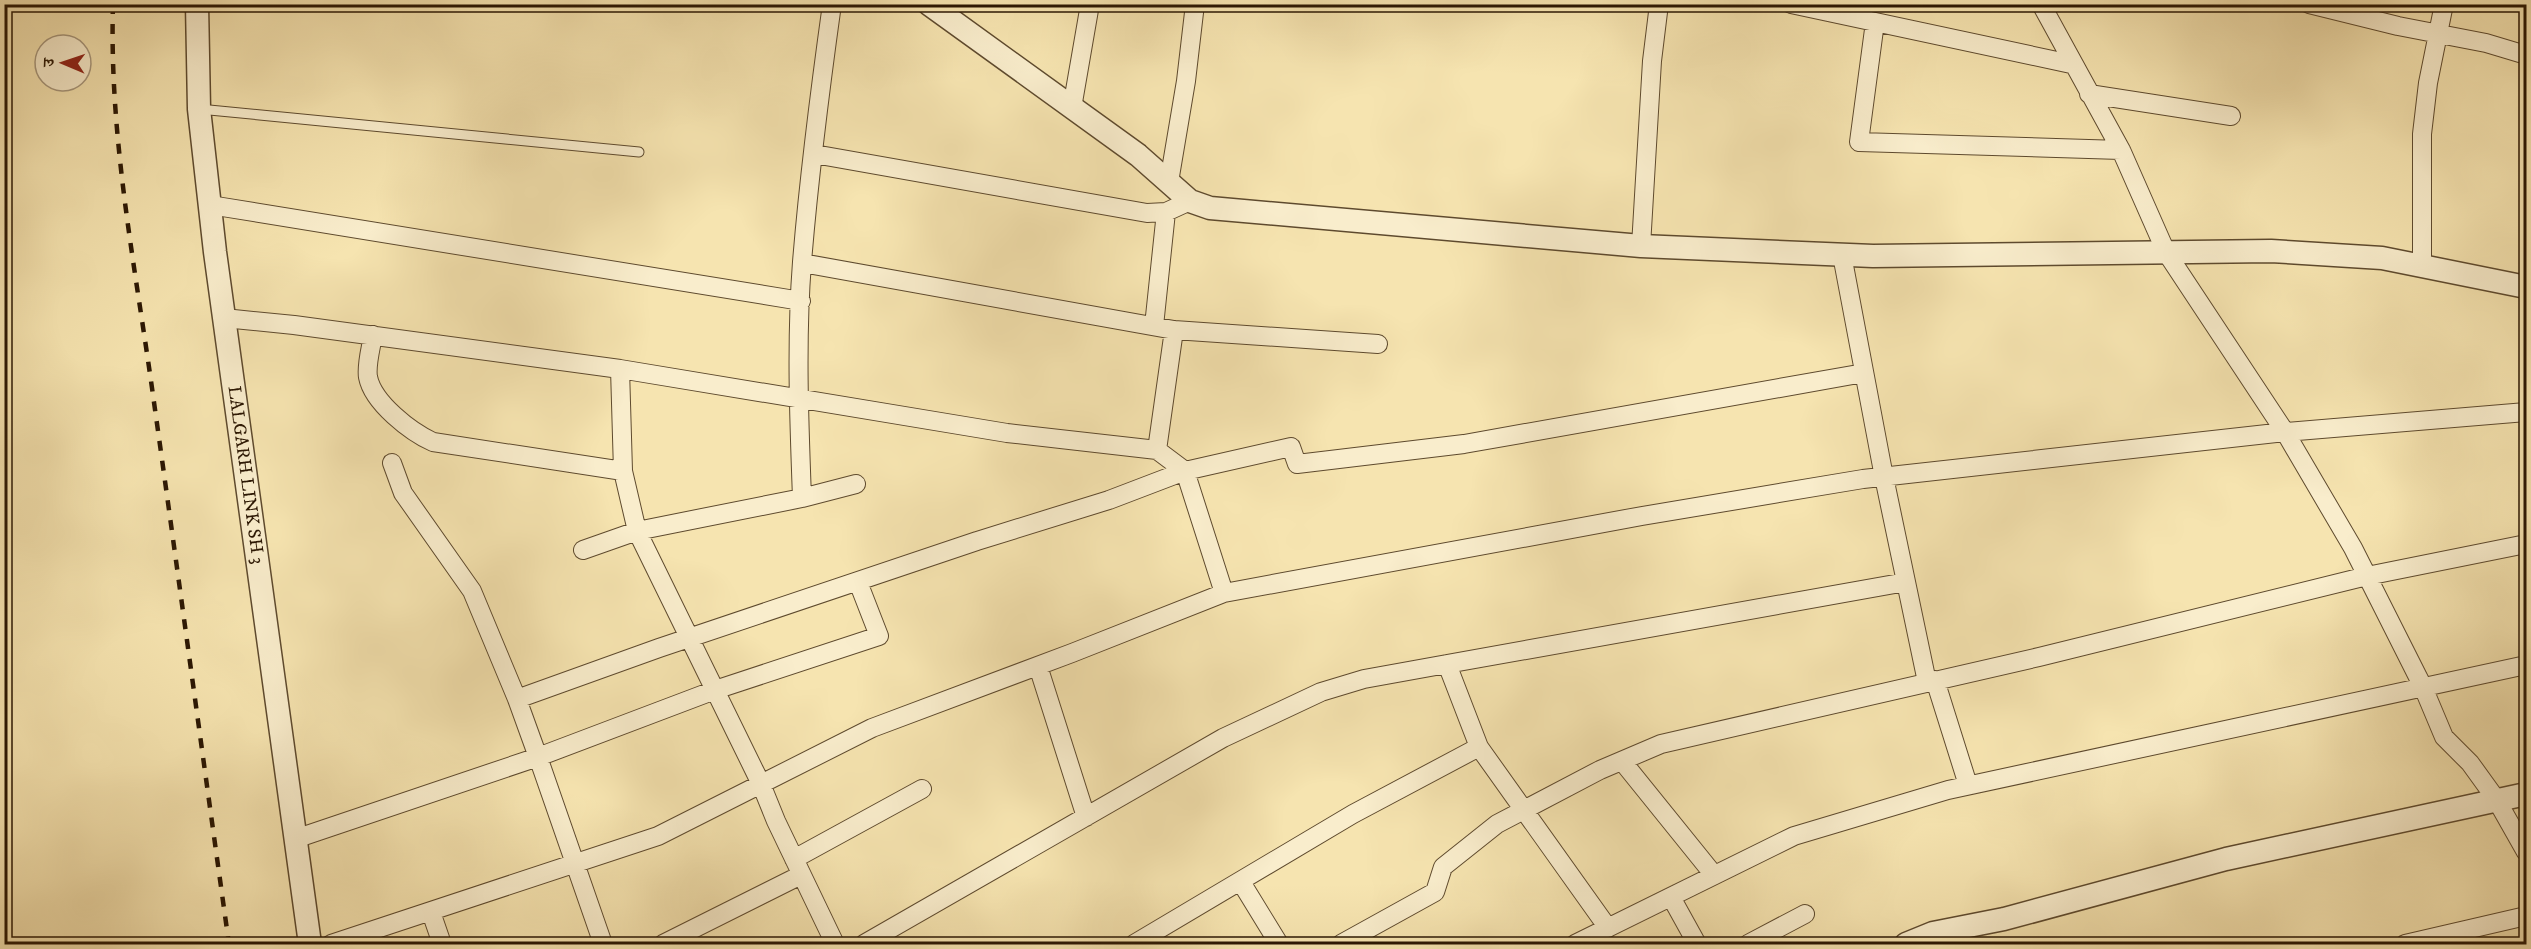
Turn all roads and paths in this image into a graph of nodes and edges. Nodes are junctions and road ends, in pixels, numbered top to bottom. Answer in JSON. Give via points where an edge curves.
{"nodes":[{"id":1,"x":197,"y":4,"type":"edge"},
{"id":2,"x":832,"y":4,"type":"edge"},
{"id":3,"x":929,"y":4,"type":"edge"},
{"id":4,"x":1090,"y":4,"type":"edge"},
{"id":5,"x":1195,"y":4,"type":"edge"},
{"id":6,"x":1659,"y":4,"type":"edge"},
{"id":7,"x":1791,"y":4,"type":"edge"},
{"id":8,"x":2041,"y":4,"type":"edge"},
{"id":9,"x":2309,"y":4,"type":"edge"},
{"id":10,"x":2444,"y":4,"type":"edge"},
{"id":11,"x":1875,"y":22,"type":"junction"},
{"id":12,"x":2437,"y":34,"type":"junction"},
{"id":13,"x":2526,"y":55,"type":"edge"},
{"id":14,"x":2071,"y":64,"type":"junction"},
{"id":15,"x":2089,"y":94,"type":"junction"},
{"id":16,"x":1072,"y":108,"type":"junction"},
{"id":17,"x":199,"y":109,"type":"junction"},
{"id":18,"x":2231,"y":116,"type":"dead end"},
{"id":19,"x":2121,"y":150,"type":"junction"},
{"id":20,"x":639,"y":152,"type":"dead end"},
{"id":21,"x":814,"y":154,"type":"junction"},
{"id":22,"x":1169,"y":182,"type":"junction"},
{"id":23,"x":1190,"y":201,"type":"junction"},
{"id":24,"x":210,"y":205,"type":"junction"},
{"id":25,"x":1166,"y":212,"type":"junction"},
{"id":26,"x":1641,"y":246,"type":"junction"},
{"id":27,"x":2166,"y":252,"type":"junction"},
{"id":28,"x":1842,"y":255,"type":"junction"},
{"id":29,"x":802,"y":262,"type":"junction"},
{"id":30,"x":2422,"y":266,"type":"junction"},
{"id":31,"x":2526,"y":287,"type":"edge"},
{"id":32,"x":801,"y":302,"type":"junction"},
{"id":33,"x":224,"y":318,"type":"junction"},
{"id":34,"x":1154,"y":326,"type":"junction"},
{"id":35,"x":1174,"y":330,"type":"junction"},
{"id":36,"x":373,"y":335,"type":"junction"},
{"id":37,"x":1378,"y":344,"type":"dead end"},
{"id":38,"x":620,"y":369,"type":"junction"},
{"id":39,"x":1864,"y":373,"type":"junction"},
{"id":40,"x":798,"y":398,"type":"junction"},
{"id":41,"x":2526,"y":411,"type":"edge"},
{"id":42,"x":2285,"y":432,"type":"junction"},
{"id":43,"x":1157,"y":450,"type":"junction"},
{"id":44,"x":392,"y":463,"type":"dead end"},
{"id":45,"x":623,"y":471,"type":"junction"},
{"id":46,"x":1185,"y":471,"type":"junction"},
{"id":47,"x":1884,"y":477,"type":"junction"},
{"id":48,"x":856,"y":484,"type":"dead end"},
{"id":49,"x":802,"y":498,"type":"junction"},
{"id":50,"x":637,"y":531,"type":"junction"},
{"id":51,"x":2526,"y":544,"type":"edge"},
{"id":52,"x":584,"y":550,"type":"dead end"},
{"id":53,"x":2367,"y":576,"type":"junction"},
{"id":54,"x":858,"y":582,"type":"junction"},
{"id":55,"x":1906,"y":582,"type":"junction"},
{"id":56,"x":1224,"y":593,"type":"junction"},
{"id":57,"x":688,"y":638,"type":"junction"},
{"id":58,"x":1447,"y":664,"type":"junction"},
{"id":59,"x":2526,"y":665,"type":"edge"},
{"id":60,"x":1038,"y":666,"type":"junction"},
{"id":61,"x":1931,"y":681,"type":"junction"},
{"id":62,"x":2423,"y":687,"type":"junction"},
{"id":63,"x":715,"y":690,"type":"junction"},
{"id":64,"x":517,"y":699,"type":"junction"},
{"id":65,"x":1479,"y":747,"type":"junction"},
{"id":66,"x":538,"y":757,"type":"junction"},
{"id":67,"x":1622,"y":761,"type":"junction"},
{"id":68,"x":761,"y":784,"type":"junction"},
{"id":69,"x":1968,"y":785,"type":"junction"},
{"id":70,"x":922,"y":789,"type":"dead end"},
{"id":71,"x":2526,"y":794,"type":"edge"},
{"id":72,"x":2496,"y":799,"type":"junction"},
{"id":73,"x":1524,"y":810,"type":"junction"},
{"id":74,"x":1086,"y":817,"type":"junction"},
{"id":75,"x":296,"y":839,"type":"junction"},
{"id":76,"x":2526,"y":852,"type":"edge"},
{"id":77,"x":575,"y":865,"type":"junction"},
{"id":78,"x":798,"y":867,"type":"junction"},
{"id":79,"x":1714,"y":875,"type":"junction"},
{"id":80,"x":1241,"y":882,"type":"junction"},
{"id":81,"x":1671,"y":897,"type":"junction"},
{"id":82,"x":431,"y":912,"type":"junction"},
{"id":83,"x":1805,"y":914,"type":"dead end"},
{"id":84,"x":2526,"y":916,"type":"edge"},
{"id":85,"x":1608,"y":928,"type":"junction"},
{"id":86,"x":310,"y":945,"type":"edge"},
{"id":87,"x":331,"y":945,"type":"edge"},
{"id":88,"x":442,"y":945,"type":"edge"},
{"id":89,"x":603,"y":945,"type":"edge"},
{"id":90,"x":663,"y":945,"type":"edge"},
{"id":91,"x":835,"y":945,"type":"edge"},
{"id":92,"x":864,"y":945,"type":"edge"},
{"id":93,"x":1134,"y":945,"type":"edge"},
{"id":94,"x":1279,"y":945,"type":"edge"},
{"id":95,"x":1341,"y":945,"type":"edge"},
{"id":96,"x":1575,"y":945,"type":"edge"},
{"id":97,"x":1697,"y":945,"type":"edge"},
{"id":98,"x":1748,"y":945,"type":"edge"},
{"id":99,"x":1906,"y":945,"type":"edge"},
{"id":100,"x":2405,"y":945,"type":"edge"}],
"edges":[{"from":1,"to":17,"type":"street","name":"LALGARH LINK SH 3"},
{"from":2,"to":21,"type":"street"},
{"from":3,"to":16,"type":"street"},
{"from":4,"to":16,"type":"street"},
{"from":5,"to":22,"type":"street"},
{"from":6,"to":26,"type":"street"},
{"from":7,"to":11,"type":"street"},
{"from":8,"to":14,"type":"street"},
{"from":9,"to":12,"type":"street"},
{"from":10,"to":12,"type":"street"},
{"from":11,"to":14,"type":"street"},
{"from":11,"to":19,"type":"street","via":[[1859,142]]},
{"from":12,"to":13,"type":"street"},
{"from":12,"to":30,"type":"street","via":[[2422,134]]},
{"from":14,"to":15,"type":"street"},
{"from":15,"to":18,"type":"street"},
{"from":15,"to":19,"type":"street"},
{"from":16,"to":22,"type":"street"},
{"from":17,"to":20,"type":"lane"},
{"from":17,"to":24,"type":"street","name":"LALGARH LINK SH 3"},
{"from":19,"to":27,"type":"street"},
{"from":21,"to":25,"type":"street","via":[[1147,213]]},
{"from":21,"to":29,"type":"street"},
{"from":22,"to":23,"type":"street"},
{"from":23,"to":25,"type":"street"},
{"from":23,"to":26,"type":"street","via":[[1210,208]]},
{"from":24,"to":32,"type":"street"},
{"from":24,"to":33,"type":"street","name":"LALGARH LINK SH 3"},
{"from":25,"to":34,"type":"street"},
{"from":26,"to":28,"type":"street"},
{"from":27,"to":28,"type":"street"},
{"from":27,"to":30,"type":"street","via":[[2271,251],[2382,258]]},
{"from":27,"to":42,"type":"street"},
{"from":28,"to":39,"type":"street"},
{"from":29,"to":32,"type":"street"},
{"from":29,"to":34,"type":"street"},
{"from":30,"to":31,"type":"street"},
{"from":32,"to":40,"type":"street"},
{"from":33,"to":36,"type":"street"},
{"from":33,"to":75,"type":"street","name":"LALGARH LINK SH 3"},
{"from":34,"to":35,"type":"street"},
{"from":35,"to":37,"type":"street"},
{"from":35,"to":43,"type":"street"},
{"from":36,"to":38,"type":"street"},
{"from":36,"to":45,"type":"street","via":[[368,377],[378,396],[417,435],[433,442]]},
{"from":38,"to":40,"type":"street"},
{"from":38,"to":45,"type":"street"},
{"from":39,"to":46,"type":"street","via":[[1464,444],[1297,464],[1291,447]]},
{"from":39,"to":47,"type":"street"},
{"from":40,"to":43,"type":"street","via":[[1007,433]]},
{"from":40,"to":49,"type":"street"},
{"from":41,"to":42,"type":"street"},
{"from":42,"to":47,"type":"street"},
{"from":42,"to":53,"type":"street"},
{"from":43,"to":46,"type":"street"},
{"from":44,"to":64,"type":"street","via":[[403,493],[472,591]]},
{"from":45,"to":50,"type":"street"},
{"from":46,"to":54,"type":"street","via":[[1109,500]]},
{"from":46,"to":56,"type":"street"},
{"from":47,"to":55,"type":"street"},
{"from":47,"to":56,"type":"street","via":[[1642,516]]},
{"from":48,"to":49,"type":"street"},
{"from":49,"to":50,"type":"street"},
{"from":50,"to":52,"type":"street"},
{"from":50,"to":57,"type":"street"},
{"from":51,"to":53,"type":"street"},
{"from":53,"to":61,"type":"street"},
{"from":53,"to":62,"type":"street"},
{"from":54,"to":57,"type":"street"},
{"from":54,"to":63,"type":"street","via":[[879,636]]},
{"from":55,"to":58,"type":"street"},
{"from":55,"to":61,"type":"street"},
{"from":56,"to":60,"type":"street"},
{"from":57,"to":63,"type":"street"},
{"from":57,"to":64,"type":"street"},
{"from":58,"to":65,"type":"street"},
{"from":58,"to":74,"type":"street","via":[[1321,692],[1223,738]]},
{"from":59,"to":62,"type":"street"},
{"from":60,"to":68,"type":"street","via":[[872,728]]},
{"from":60,"to":74,"type":"street"},
{"from":61,"to":67,"type":"street","via":[[1661,744]]},
{"from":61,"to":69,"type":"street"},
{"from":62,"to":69,"type":"street"},
{"from":62,"to":72,"type":"street","via":[[2444,737]]},
{"from":63,"to":66,"type":"street"},
{"from":63,"to":68,"type":"street"},
{"from":64,"to":66,"type":"street"},
{"from":65,"to":73,"type":"street"},
{"from":65,"to":80,"type":"street","via":[[1353,814]]},
{"from":66,"to":75,"type":"street"},
{"from":66,"to":77,"type":"street"},
{"from":67,"to":73,"type":"street"},
{"from":67,"to":79,"type":"street"},
{"from":68,"to":77,"type":"street","via":[[658,836]]},
{"from":68,"to":78,"type":"street"},
{"from":69,"to":79,"type":"street","via":[[1794,836]]},
{"from":70,"to":78,"type":"street"},
{"from":71,"to":72,"type":"street"},
{"from":72,"to":76,"type":"street"},
{"from":72,"to":99,"type":"street","via":[[2226,859],[2004,919],[1933,933]]},
{"from":73,"to":85,"type":"street"},
{"from":73,"to":95,"type":"street","via":[[1497,824],[1443,867],[1435,892]]},
{"from":74,"to":92,"type":"street"},
{"from":75,"to":86,"type":"street","name":"LALGARH LINK SH 3"},
{"from":77,"to":82,"type":"street"},
{"from":77,"to":89,"type":"street"},
{"from":78,"to":90,"type":"street"},
{"from":78,"to":91,"type":"street"},
{"from":79,"to":81,"type":"street"},
{"from":80,"to":93,"type":"street"},
{"from":80,"to":94,"type":"street"},
{"from":81,"to":85,"type":"street"},
{"from":81,"to":97,"type":"street"},
{"from":82,"to":87,"type":"street"},
{"from":82,"to":88,"type":"street"},
{"from":83,"to":98,"type":"street"},
{"from":84,"to":100,"type":"street"},
{"from":85,"to":96,"type":"street"}]}
